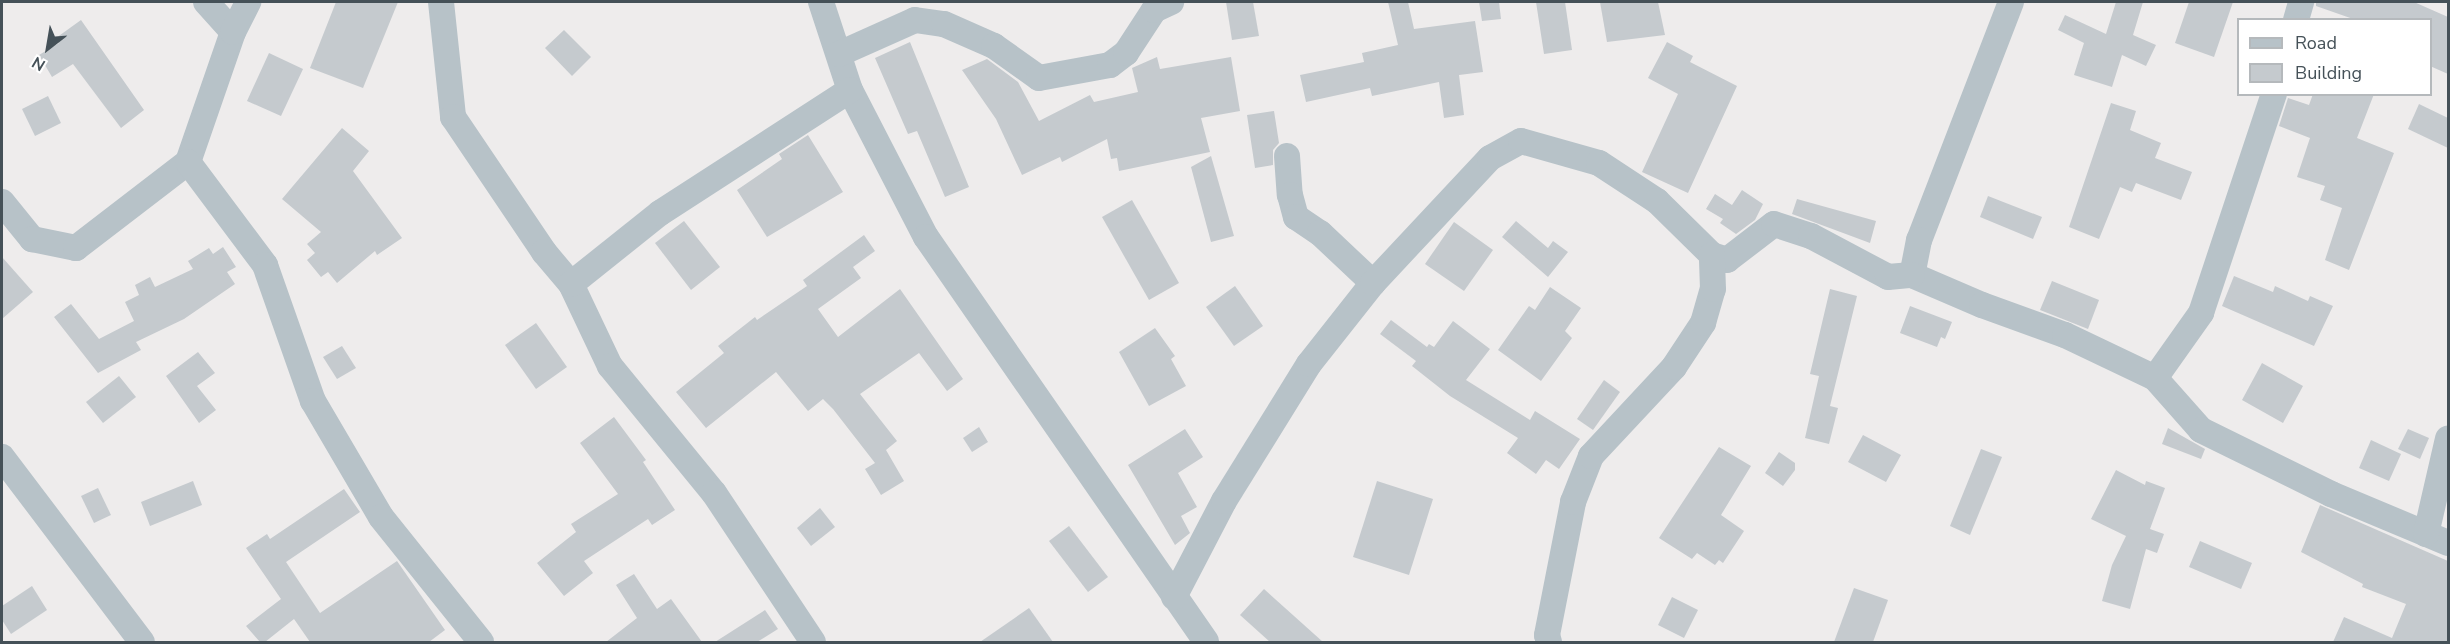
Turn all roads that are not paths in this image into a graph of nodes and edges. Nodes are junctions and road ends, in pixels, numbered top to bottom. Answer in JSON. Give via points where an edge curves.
{"nodes":[{"id":1,"x":206,"y":2,"type":"edge"},
{"id":2,"x":248,"y":2,"type":"edge"},
{"id":3,"x":441,"y":2,"type":"edge"},
{"id":4,"x":821,"y":2,"type":"edge"},
{"id":5,"x":2011,"y":2,"type":"edge"},
{"id":6,"x":2301,"y":2,"type":"edge"},
{"id":7,"x":1157,"y":4,"type":"edge"},
{"id":8,"x":2297,"y":18,"type":"edge"},
{"id":9,"x":233,"y":32,"type":"junction"},
{"id":10,"x":838,"y":54,"type":"junction"},
{"id":11,"x":850,"y":90,"type":"junction"},
{"id":12,"x":2273,"y":96,"type":"edge"},
{"id":13,"x":1287,"y":156,"type":"dead end"},
{"id":14,"x":188,"y":162,"type":"junction"},
{"id":15,"x":2,"y":202,"type":"edge"},
{"id":16,"x":1712,"y":255,"type":"junction"},
{"id":17,"x":1912,"y":275,"type":"junction"},
{"id":18,"x":1373,"y":283,"type":"junction"},
{"id":19,"x":571,"y":284,"type":"junction"},
{"id":20,"x":2155,"y":378,"type":"junction"},
{"id":21,"x":2448,"y":439,"type":"edge"},
{"id":22,"x":2,"y":457,"type":"edge"},
{"id":23,"x":2437,"y":539,"type":"edge"},
{"id":24,"x":1174,"y":597,"type":"junction"},
{"id":25,"x":142,"y":642,"type":"edge"},
{"id":26,"x":481,"y":642,"type":"edge"},
{"id":27,"x":813,"y":642,"type":"edge"},
{"id":28,"x":1206,"y":642,"type":"edge"},
{"id":29,"x":1549,"y":642,"type":"edge"}],
"edges":[{"from":1,"to":9,"type":"street"},
{"from":2,"to":9,"type":"street"},
{"from":3,"to":19,"type":"street","via":[[453,117],[538,243]]},
{"from":4,"to":10,"type":"street"},
{"from":5,"to":17,"type":"street","via":[[1919,240]]},
{"from":6,"to":8,"type":"street"},
{"from":7,"to":10,"type":"street","via":[[1126,53],[1110,65],[1039,78],[994,45],[944,24],[915,20]]},
{"from":9,"to":14,"type":"street"},
{"from":10,"to":11,"type":"street"},
{"from":11,"to":19,"type":"street","via":[[660,213]]},
{"from":11,"to":24,"type":"street","via":[[926,237]]},
{"from":12,"to":20,"type":"street","via":[[2201,313]]},
{"from":13,"to":18,"type":"street","via":[[1296,217],[1320,233]]},
{"from":14,"to":15,"type":"street","via":[[76,248],[32,239]]},
{"from":14,"to":26,"type":"street","via":[[265,265],[313,401],[381,517]]},
{"from":16,"to":17,"type":"street","via":[[1727,260],[1774,224],[1811,236],[1888,277]]},
{"from":16,"to":18,"type":"street","via":[[1657,201],[1599,163],[1521,141],[1490,158]]},
{"from":16,"to":29,"type":"street","via":[[1713,289],[1703,322],[1674,367],[1591,456],[1573,502],[1547,635]]},
{"from":17,"to":20,"type":"street","via":[[2066,335]]},
{"from":18,"to":24,"type":"street","via":[[1309,364],[1224,501]]},
{"from":19,"to":27,"type":"street","via":[[610,366],[714,494]]},
{"from":20,"to":23,"type":"street","via":[[2201,430],[2331,494]]},
{"from":21,"to":23,"type":"street"},
{"from":22,"to":25,"type":"street"},
{"from":24,"to":28,"type":"street"}]}
